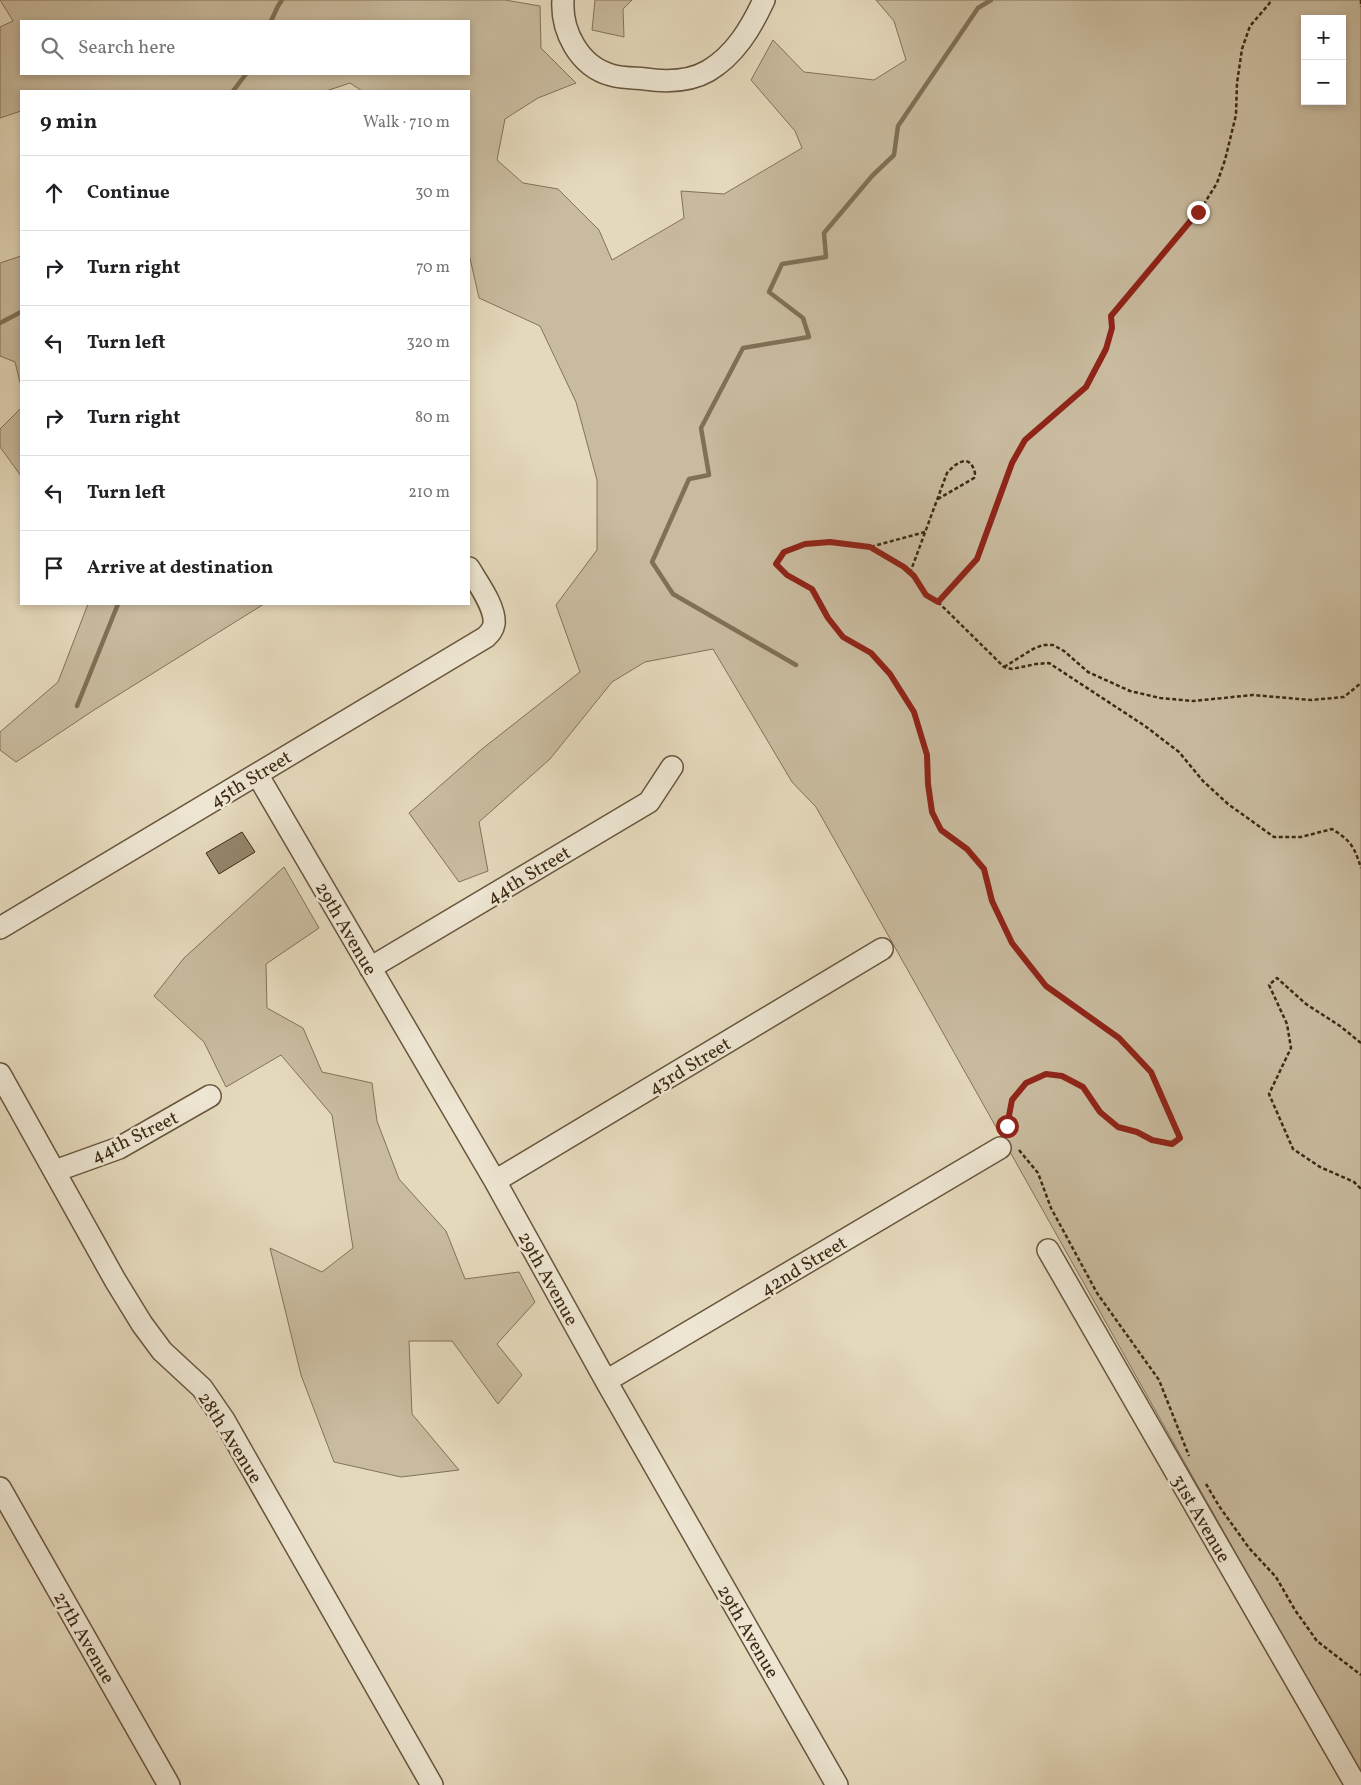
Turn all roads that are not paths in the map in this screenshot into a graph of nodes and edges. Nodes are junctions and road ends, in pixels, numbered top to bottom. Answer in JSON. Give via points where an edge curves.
{"nodes":[{"id":1,"x":563,"y":0,"type":"edge"},
{"id":2,"x":764,"y":0,"type":"edge"},
{"id":3,"x":470,"y":570,"type":"edge"},
{"id":4,"x":672,"y":767,"type":"dead end"},
{"id":5,"x":257,"y":774,"type":"junction"},
{"id":6,"x":0,"y":928,"type":"edge"},
{"id":7,"x":882,"y":949,"type":"dead end"},
{"id":8,"x":370,"y":968,"type":"junction"},
{"id":9,"x":0,"y":1074,"type":"edge"},
{"id":10,"x":210,"y":1096,"type":"dead end"},
{"id":11,"x":1009,"y":1143,"type":"road end"},
{"id":12,"x":55,"y":1171,"type":"junction"},
{"id":13,"x":495,"y":1181,"type":"junction"},
{"id":14,"x":1048,"y":1250,"type":"dead end"},
{"id":15,"x":606,"y":1381,"type":"junction"},
{"id":16,"x":0,"y":1488,"type":"edge"},
{"id":17,"x":169,"y":1785,"type":"edge"},
{"id":18,"x":432,"y":1785,"type":"edge"},
{"id":19,"x":837,"y":1785,"type":"edge"},
{"id":20,"x":1356,"y":1785,"type":"edge"}],
"edges":[{"from":1,"to":2,"type":"street","via":[[564,24],[570,40],[589,62],[612,75],[659,81],[692,78],[708,72],[724,60],[743,39]]},
{"from":3,"to":5,"type":"street","name":"45th Street","via":[[490,605],[494,623],[492,630],[474,646]]},
{"from":4,"to":8,"type":"street","name":"44th Street","via":[[649,802]]},
{"from":5,"to":6,"type":"street","name":"45th Street"},
{"from":5,"to":8,"type":"street","name":"29th Avenue"},
{"from":7,"to":13,"type":"street","name":"43rd Street"},
{"from":8,"to":13,"type":"street","name":"29th Avenue"},
{"from":9,"to":12,"type":"street","name":"28th Avenue"},
{"from":10,"to":12,"type":"street","name":"44th Street","via":[[118,1148]]},
{"from":11,"to":15,"type":"street","name":"42nd Street"},
{"from":12,"to":18,"type":"street","name":"28th Avenue","via":[[142,1324],[162,1351],[202,1388],[224,1420]]},
{"from":13,"to":15,"type":"street","name":"29th Avenue"},
{"from":14,"to":20,"type":"street","name":"31st Avenue"},
{"from":15,"to":19,"type":"street","name":"29th Avenue"},
{"from":16,"to":17,"type":"street","name":"27th Avenue"}]}
